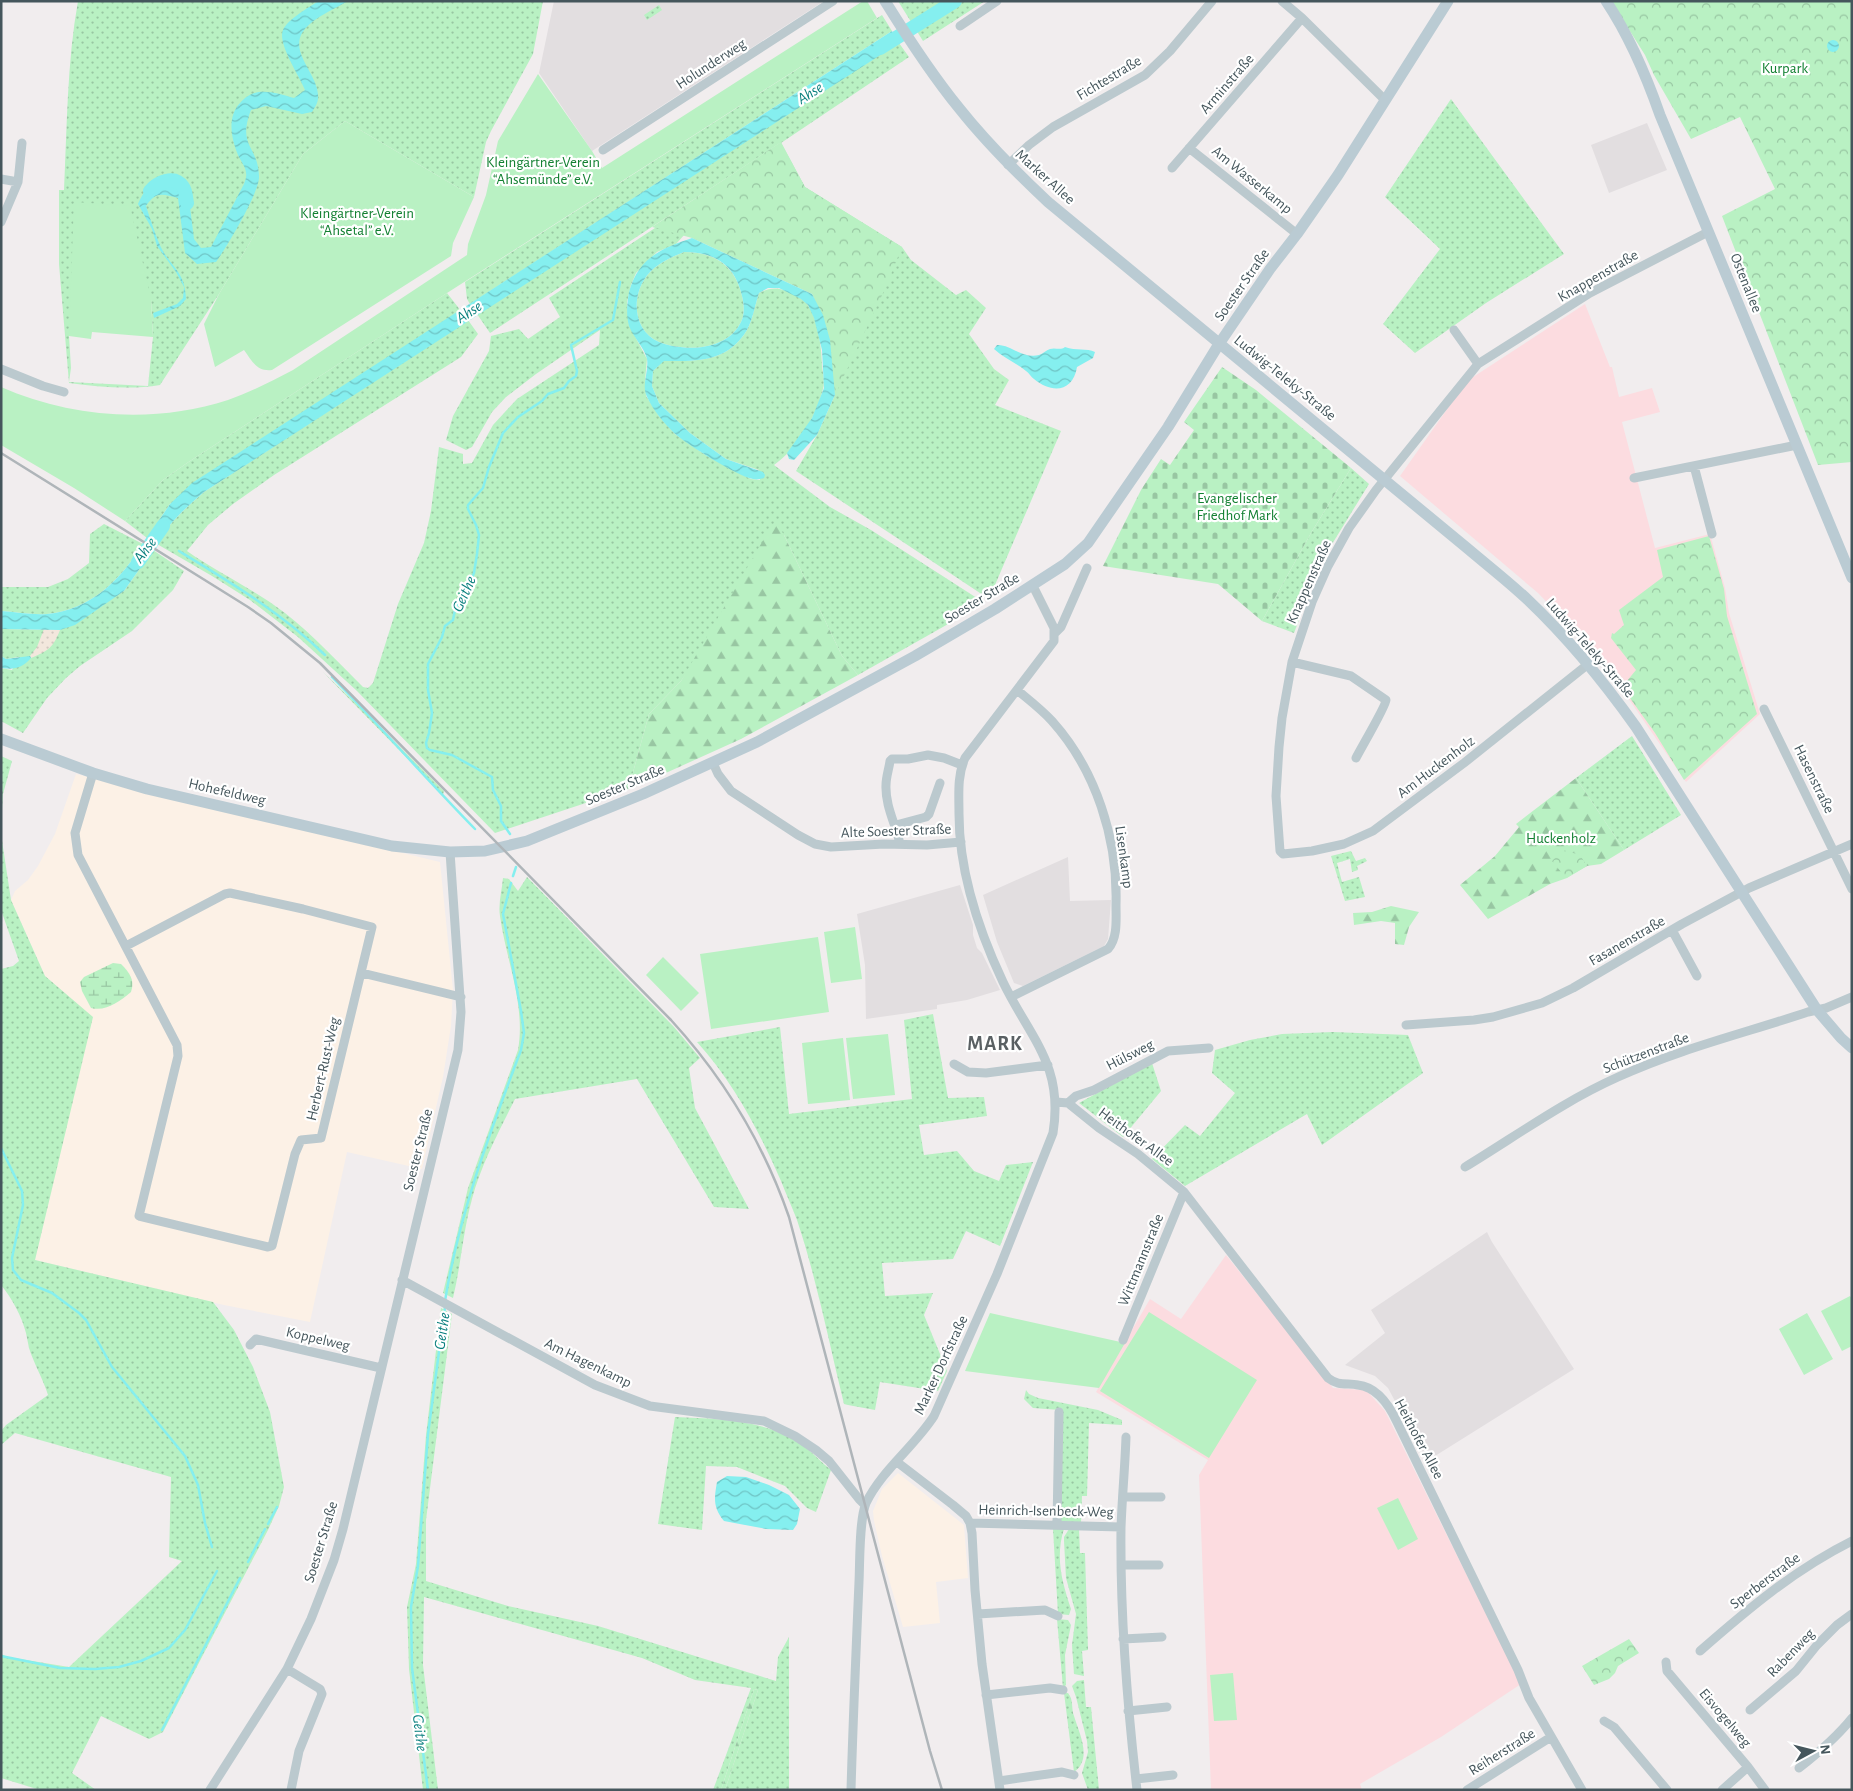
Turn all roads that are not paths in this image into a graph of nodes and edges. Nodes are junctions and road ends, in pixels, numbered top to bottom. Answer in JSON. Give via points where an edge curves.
{"nodes":[{"id":1,"x":833,"y":1,"type":"edge"},
{"id":2,"x":885,"y":1,"type":"edge"},
{"id":3,"x":997,"y":1,"type":"edge"},
{"id":4,"x":1212,"y":1,"type":"edge"},
{"id":5,"x":1282,"y":1,"type":"edge"},
{"id":6,"x":1448,"y":1,"type":"edge"},
{"id":7,"x":1606,"y":1,"type":"edge"},
{"id":8,"x":1302,"y":18,"type":"junction"},
{"id":9,"x":960,"y":26,"type":"dead end"},
{"id":10,"x":1385,"y":100,"type":"junction"},
{"id":11,"x":22,"y":143,"type":"dead end"},
{"id":12,"x":1189,"y":148,"type":"junction"},
{"id":13,"x":603,"y":150,"type":"dead end"},
{"id":14,"x":1008,"y":165,"type":"junction"},
{"id":15,"x":1172,"y":168,"type":"dead end"},
{"id":16,"x":1,"y":179,"type":"edge"},
{"id":17,"x":18,"y":182,"type":"junction"},
{"id":18,"x":1,"y":222,"type":"edge"},
{"id":19,"x":1708,"y":232,"type":"junction"},
{"id":20,"x":1297,"y":234,"type":"junction"},
{"id":21,"x":1454,"y":330,"type":"dead end"},
{"id":22,"x":1219,"y":344,"type":"junction"},
{"id":23,"x":1478,"y":364,"type":"junction"},
{"id":24,"x":1,"y":369,"type":"edge"},
{"id":25,"x":64,"y":392,"type":"dead end"},
{"id":26,"x":1797,"y":445,"type":"junction"},
{"id":27,"x":1694,"y":466,"type":"junction"},
{"id":28,"x":1634,"y":478,"type":"dead end"},
{"id":29,"x":1385,"y":480,"type":"junction"},
{"id":30,"x":1712,"y":534,"type":"dead end"},
{"id":31,"x":1087,"y":568,"type":"dead end"},
{"id":32,"x":1852,"y":578,"type":"edge"},
{"id":33,"x":1033,"y":586,"type":"junction"},
{"id":34,"x":1055,"y":633,"type":"junction"},
{"id":35,"x":1292,"y":662,"type":"junction"},
{"id":36,"x":1587,"y":665,"type":"junction"},
{"id":37,"x":1017,"y":690,"type":"junction"},
{"id":38,"x":1764,"y":709,"type":"dead end"},
{"id":39,"x":1,"y":739,"type":"edge"},
{"id":40,"x":1356,"y":758,"type":"dead end"},
{"id":41,"x":713,"y":763,"type":"junction"},
{"id":42,"x":962,"y":765,"type":"junction"},
{"id":43,"x":93,"y":773,"type":"junction"},
{"id":44,"x":940,"y":783,"type":"dead end"},
{"id":45,"x":896,"y":826,"type":"junction"},
{"id":46,"x":961,"y":842,"type":"junction"},
{"id":47,"x":900,"y":844,"type":"junction"},
{"id":48,"x":1852,"y":844,"type":"edge"},
{"id":49,"x":450,"y":852,"type":"junction"},
{"id":50,"x":1834,"y":852,"type":"junction"},
{"id":51,"x":1283,"y":854,"type":"joint"},
{"id":52,"x":1852,"y":888,"type":"edge"},
{"id":53,"x":1743,"y":892,"type":"junction"},
{"id":54,"x":1672,"y":930,"type":"junction"},
{"id":55,"x":126,"y":946,"type":"junction"},
{"id":56,"x":362,"y":973,"type":"junction"},
{"id":57,"x":1697,"y":976,"type":"dead end"},
{"id":58,"x":461,"y":997,"type":"junction"},
{"id":59,"x":1011,"y":997,"type":"junction"},
{"id":60,"x":1852,"y":997,"type":"edge"},
{"id":61,"x":1817,"y":1010,"type":"junction"},
{"id":62,"x":1406,"y":1025,"type":"dead end"},
{"id":63,"x":1209,"y":1048,"type":"dead end"},
{"id":64,"x":1852,"y":1048,"type":"edge"},
{"id":65,"x":954,"y":1064,"type":"dead end"},
{"id":66,"x":1048,"y":1065,"type":"junction"},
{"id":67,"x":1056,"y":1102,"type":"junction"},
{"id":68,"x":1068,"y":1103,"type":"junction"},
{"id":69,"x":1465,"y":1167,"type":"dead end"},
{"id":70,"x":1184,"y":1192,"type":"junction"},
{"id":71,"x":402,"y":1280,"type":"junction"},
{"id":72,"x":1123,"y":1340,"type":"dead end"},
{"id":73,"x":250,"y":1345,"type":"dead end"},
{"id":74,"x":381,"y":1368,"type":"junction"},
{"id":75,"x":1059,"y":1412,"type":"dead end"},
{"id":76,"x":1126,"y":1437,"type":"dead end"},
{"id":77,"x":896,"y":1462,"type":"junction"},
{"id":78,"x":1124,"y":1497,"type":"junction"},
{"id":79,"x":1161,"y":1498,"type":"dead end"},
{"id":80,"x":865,"y":1505,"type":"junction"},
{"id":81,"x":970,"y":1523,"type":"junction"},
{"id":82,"x":1057,"y":1525,"type":"junction"},
{"id":83,"x":1122,"y":1527,"type":"junction"},
{"id":84,"x":1852,"y":1541,"type":"edge"},
{"id":85,"x":1122,"y":1565,"type":"junction"},
{"id":86,"x":1159,"y":1565,"type":"dead end"},
{"id":87,"x":978,"y":1614,"type":"junction"},
{"id":88,"x":1852,"y":1614,"type":"edge"},
{"id":89,"x":1058,"y":1616,"type":"dead end"},
{"id":90,"x":1162,"y":1637,"type":"dead end"},
{"id":91,"x":1123,"y":1639,"type":"junction"},
{"id":92,"x":1700,"y":1652,"type":"dead end"},
{"id":93,"x":1666,"y":1662,"type":"dead end"},
{"id":94,"x":287,"y":1669,"type":"junction"},
{"id":95,"x":1064,"y":1690,"type":"dead end"},
{"id":96,"x":986,"y":1696,"type":"junction"},
{"id":97,"x":1167,"y":1707,"type":"dead end"},
{"id":98,"x":1750,"y":1710,"type":"dead end"},
{"id":99,"x":1128,"y":1711,"type":"junction"},
{"id":100,"x":1852,"y":1718,"type":"edge"},
{"id":101,"x":1604,"y":1721,"type":"dead end"},
{"id":102,"x":1551,"y":1737,"type":"junction"},
{"id":103,"x":1748,"y":1767,"type":"junction"},
{"id":104,"x":1799,"y":1768,"type":"dead end"},
{"id":105,"x":1074,"y":1775,"type":"dead end"},
{"id":106,"x":1173,"y":1775,"type":"dead end"},
{"id":107,"x":1136,"y":1779,"type":"junction"},
{"id":108,"x":999,"y":1785,"type":"edge"},
{"id":109,"x":210,"y":1790,"type":"edge"},
{"id":110,"x":291,"y":1790,"type":"edge"},
{"id":111,"x":851,"y":1790,"type":"edge"},
{"id":112,"x":1137,"y":1790,"type":"edge"},
{"id":113,"x":1467,"y":1790,"type":"edge"},
{"id":114,"x":1582,"y":1790,"type":"edge"},
{"id":115,"x":1667,"y":1790,"type":"edge"},
{"id":116,"x":1722,"y":1790,"type":"edge"},
{"id":117,"x":1765,"y":1790,"type":"edge"}],
"edges":[{"from":1,"to":13,"type":"street","name":"Holunderweg"},
{"from":2,"to":14,"type":"main road","name":"Marker Allee","via":[[958,108]]},
{"from":3,"to":9,"type":"street"},
{"from":4,"to":14,"type":"street","name":"Fichtestraße","via":[[1145,75],[1053,126]]},
{"from":5,"to":8,"type":"street"},
{"from":6,"to":10,"type":"main road","name":"Soester Straße"},
{"from":7,"to":19,"type":"main road","name":"Ostenallee","via":[[1638,57]]},
{"from":8,"to":10,"type":"street"},
{"from":8,"to":12,"type":"street","name":"Arminstraße"},
{"from":10,"to":20,"type":"main road","name":"Soester Straße"},
{"from":11,"to":17,"type":"street"},
{"from":12,"to":15,"type":"street","name":"Arminstraße"},
{"from":12,"to":20,"type":"street","name":"Am Wasserkamp"},
{"from":14,"to":22,"type":"main road","name":"Marker Allee"},
{"from":16,"to":17,"type":"street"},
{"from":17,"to":18,"type":"street"},
{"from":19,"to":23,"type":"street","name":"Knappenstraße","via":[[1590,293]]},
{"from":19,"to":26,"type":"main road","name":"Ostenallee"},
{"from":20,"to":22,"type":"main road","name":"Soester Straße"},
{"from":21,"to":23,"type":"street"},
{"from":22,"to":29,"type":"main road","name":"Ludwig-Teleky-Straße"},
{"from":22,"to":33,"type":"main road","name":"Soester Straße","via":[[1168,427],[1088,543]]},
{"from":23,"to":29,"type":"street","name":"Knappenstraße"},
{"from":24,"to":25,"type":"street"},
{"from":26,"to":27,"type":"street"},
{"from":26,"to":32,"type":"main road","name":"Ostenallee"},
{"from":27,"to":28,"type":"street"},
{"from":27,"to":30,"type":"street"},
{"from":29,"to":35,"type":"street","name":"Knappenstraße","via":[[1349,528],[1328,566]]},
{"from":29,"to":36,"type":"main road","name":"Ludwig-Teleky-Straße","via":[[1527,599]]},
{"from":31,"to":34,"type":"street","name":"Alte Soester Straße","via":[[1061,627]]},
{"from":33,"to":34,"type":"street"},
{"from":33,"to":41,"type":"main road","name":"Soester Straße","via":[[798,722]]},
{"from":34,"to":37,"type":"street","name":"Alte Soester Straße","via":[[1054,641]]},
{"from":35,"to":40,"type":"street","via":[[1351,676],[1386,700]]},
{"from":35,"to":51,"type":"street","name":"Knappenstraße","via":[[1282,718],[1276,796],[1279,847]]},
{"from":36,"to":51,"type":"street","name":"Am Huckenholz","via":[[1373,831],[1344,844]]},
{"from":36,"to":53,"type":"main road","name":"Ludwig-Teleky-Straße","via":[[1636,728]]},
{"from":37,"to":42,"type":"street","name":"Alte Soester Straße"},
{"from":37,"to":59,"type":"street","name":"Lisenkamp","via":[[1051,720],[1085,766],[1109,835],[1116,900],[1115,932],[1108,949]]},
{"from":38,"to":50,"type":"street","name":"Hasenstraße"},
{"from":39,"to":43,"type":"main road","name":"Hohefeldweg"},
{"from":41,"to":47,"type":"street","name":"Alte Soester Straße","via":[[732,791],[815,844],[831,847]]},
{"from":41,"to":49,"type":"main road","name":"Soester Straße","via":[[527,841],[485,851]]},
{"from":42,"to":45,"type":"street","via":[[928,755],[892,760],[886,796]]},
{"from":42,"to":46,"type":"street","name":"Alte Soester Straße","via":[[959,785]]},
{"from":43,"to":49,"type":"main road","name":"Hohefeldweg","via":[[376,843]]},
{"from":43,"to":55,"type":"street","name":"Herbert-Rust-Weg","via":[[75,833],[75,844]]},
{"from":44,"to":45,"type":"street","via":[[926,817]]},
{"from":45,"to":47,"type":"street"},
{"from":46,"to":47,"type":"street","name":"Alte Soester Straße"},
{"from":46,"to":59,"type":"street","name":"Marker Dorfstraße","via":[[982,931]]},
{"from":48,"to":50,"type":"street","name":"Fasanenstraße"},
{"from":49,"to":58,"type":"street","name":"Soester Straße"},
{"from":50,"to":52,"type":"street","name":"Hasenstraße"},
{"from":50,"to":53,"type":"street","name":"Fasanenstraße"},
{"from":53,"to":54,"type":"street","name":"Fasanenstraße"},
{"from":53,"to":61,"type":"main road","name":"Ludwig-Teleky-Straße"},
{"from":54,"to":57,"type":"street"},
{"from":54,"to":62,"type":"street","name":"Fasanenstraße","via":[[1542,1003],[1488,1018]]},
{"from":55,"to":56,"type":"street","name":"Herbert-Rust-Weg","via":[[230,894],[372,927]]},
{"from":55,"to":56,"type":"street","name":"Herbert-Rust-Weg","via":[[177,1045],[172,1084],[139,1216],[268,1247],[272,1246],[301,1140],[321,1138]]},
{"from":56,"to":58,"type":"street"},
{"from":58,"to":71,"type":"street","name":"Soester Straße","via":[[458,1050]]},
{"from":59,"to":66,"type":"street","name":"Marker Dorfstraße"},
{"from":60,"to":61,"type":"street","name":"Schützenstraße"},
{"from":61,"to":64,"type":"main road","name":"Ludwig-Teleky-Straße"},
{"from":61,"to":69,"type":"street","name":"Schützenstraße","via":[[1628,1072],[1574,1099]]},
{"from":63,"to":68,"type":"street","name":"Hülsweg","via":[[1168,1051],[1094,1090],[1076,1096]]},
{"from":65,"to":66,"type":"street","via":[[968,1072],[986,1073]]},
{"from":66,"to":67,"type":"street","name":"Marker Dorfstraße"},
{"from":67,"to":68,"type":"street"},
{"from":67,"to":77,"type":"street","name":"Marker Dorfstraße","via":[[1053,1133],[950,1383],[926,1428]]},
{"from":68,"to":70,"type":"street","name":"Heithofer Allee"},
{"from":70,"to":72,"type":"street","name":"Wittmannstraße"},
{"from":70,"to":102,"type":"street","name":"Heithofer Allee","via":[[1328,1378],[1334,1383],[1364,1386],[1384,1400],[1396,1418],[1529,1698]]},
{"from":71,"to":74,"type":"street","name":"Soester Straße"},
{"from":71,"to":80,"type":"street","name":"Am Hagenkamp","via":[[587,1381],[622,1396],[650,1406],[764,1421],[795,1436],[829,1461]]},
{"from":73,"to":74,"type":"street","name":"Koppelweg","via":[[256,1339]]},
{"from":74,"to":94,"type":"street","name":"Soester Straße","via":[[334,1560]]},
{"from":75,"to":82,"type":"street"},
{"from":76,"to":78,"type":"street"},
{"from":77,"to":80,"type":"street","name":"Marker Dorfstraße","via":[[874,1488]]},
{"from":77,"to":81,"type":"street","via":[[953,1505]]},
{"from":78,"to":79,"type":"street"},
{"from":78,"to":83,"type":"street"},
{"from":80,"to":111,"type":"street","name":"Marker Dorfstraße"},
{"from":81,"to":82,"type":"street","name":"Heinrich-Isenbeck-Weg"},
{"from":81,"to":87,"type":"street"},
{"from":82,"to":83,"type":"street","name":"Heinrich-Isenbeck-Weg"},
{"from":83,"to":85,"type":"street"},
{"from":84,"to":92,"type":"street","name":"Sperberstraße","via":[[1794,1574],[1765,1595]]},
{"from":85,"to":86,"type":"street"},
{"from":85,"to":91,"type":"street"},
{"from":87,"to":89,"type":"street","via":[[1045,1610]]},
{"from":87,"to":96,"type":"street"},
{"from":88,"to":98,"type":"street","name":"Rabenweg","via":[[1830,1632],[1796,1671]]},
{"from":90,"to":91,"type":"street"},
{"from":91,"to":99,"type":"street"},
{"from":93,"to":103,"type":"street","name":"Eisvogelweg","via":[[1668,1671]]},
{"from":94,"to":109,"type":"street","name":"Soester Straße"},
{"from":94,"to":110,"type":"street","via":[[320,1689],[322,1694],[299,1751]]},
{"from":95,"to":96,"type":"street","via":[[1050,1688]]},
{"from":96,"to":108,"type":"street"},
{"from":97,"to":99,"type":"street"},
{"from":99,"to":107,"type":"street"},
{"from":100,"to":104,"type":"street","via":[[1822,1750]]},
{"from":101,"to":115,"type":"street","via":[[1614,1727]]},
{"from":102,"to":113,"type":"street","name":"Reiherstraße"},
{"from":102,"to":114,"type":"street","name":"Heithofer Allee"},
{"from":103,"to":116,"type":"street"},
{"from":103,"to":117,"type":"street","name":"Eisvogelweg"},
{"from":105,"to":108,"type":"street","via":[[1062,1772]]},
{"from":106,"to":107,"type":"street"},
{"from":107,"to":112,"type":"street"}]}
